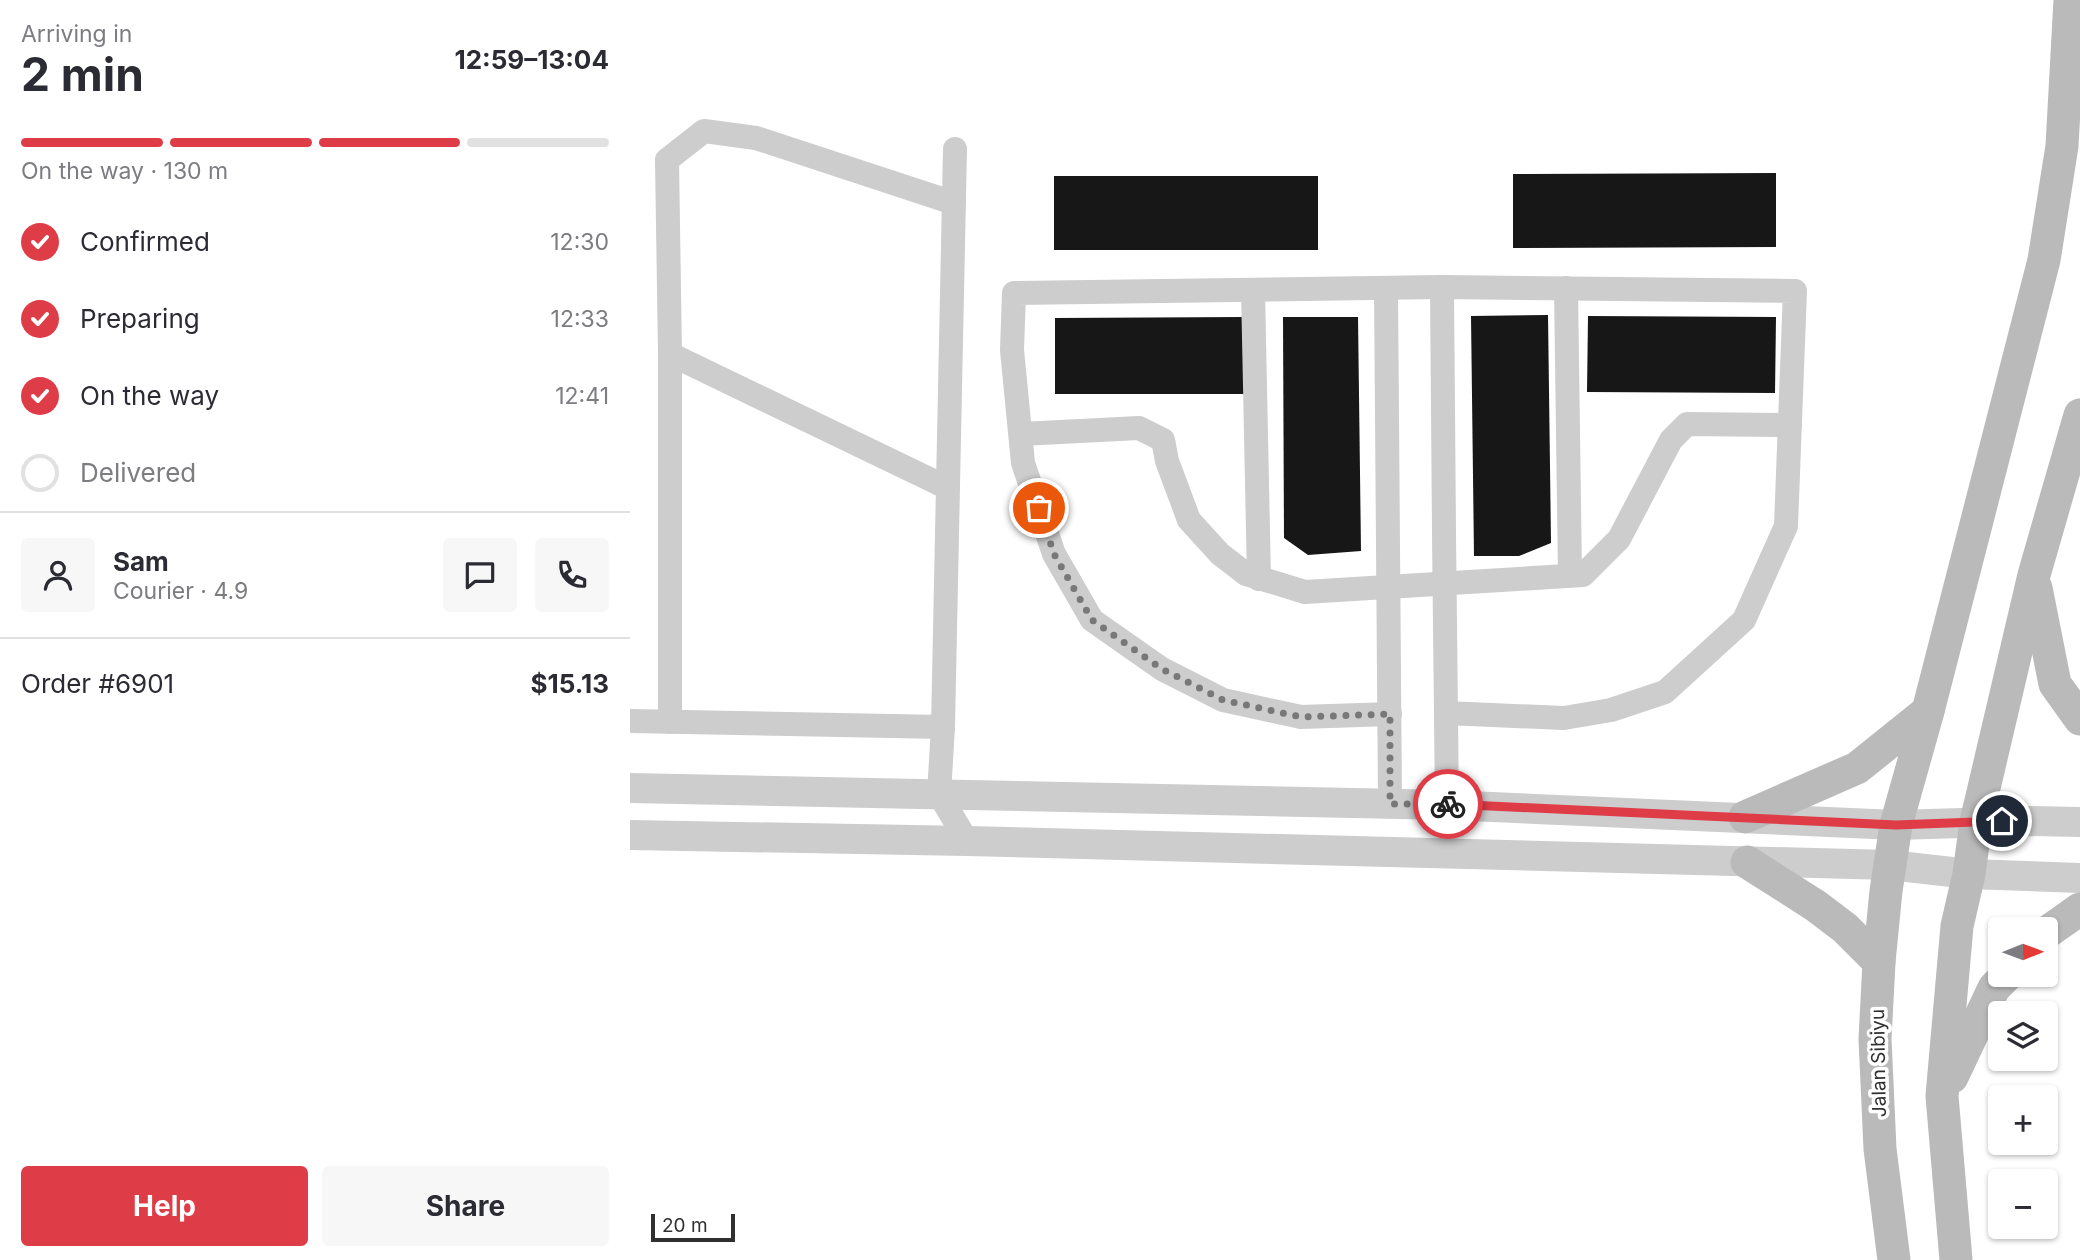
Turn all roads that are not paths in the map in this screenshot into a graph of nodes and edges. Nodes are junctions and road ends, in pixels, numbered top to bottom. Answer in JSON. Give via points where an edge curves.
{"nodes":[{"id":1,"x":2070,"y":0,"type":"edge"},
{"id":2,"x":955,"y":149,"type":"dead end"},
{"id":3,"x":954,"y":202,"type":"junction"},
{"id":4,"x":1442,"y":287,"type":"junction"},
{"id":5,"x":1387,"y":288,"type":"junction"},
{"id":6,"x":1566,"y":288,"type":"junction"},
{"id":7,"x":1253,"y":290,"type":"junction"},
{"id":8,"x":670,"y":354,"type":"junction"},
{"id":9,"x":2080,"y":415,"type":"edge"},
{"id":10,"x":1790,"y":425,"type":"junction"},
{"id":11,"x":1021,"y":434,"type":"junction"},
{"id":12,"x":948,"y":488,"type":"junction"},
{"id":13,"x":2034,"y":575,"type":"junction"},
{"id":14,"x":1570,"y":576,"type":"junction"},
{"id":15,"x":1259,"y":579,"type":"junction"},
{"id":16,"x":1445,"y":583,"type":"junction"},
{"id":17,"x":1389,"y":588,"type":"junction"},
{"id":18,"x":1928,"y":711,"type":"junction"},
{"id":19,"x":1446,"y":713,"type":"junction"},
{"id":20,"x":1390,"y":714,"type":"junction"},
{"id":21,"x":2080,"y":719,"type":"edge"},
{"id":22,"x":630,"y":721,"type":"edge"},
{"id":23,"x":670,"y":722,"type":"junction"},
{"id":24,"x":943,"y":727,"type":"junction"},
{"id":25,"x":630,"y":788,"type":"edge"},
{"id":26,"x":939,"y":794,"type":"junction"},
{"id":27,"x":1390,"y":804,"type":"junction"},
{"id":28,"x":1447,"y":804,"type":"junction"},
{"id":29,"x":1745,"y":817,"type":"junction"},
{"id":30,"x":1976,"y":822,"type":"junction"},
{"id":31,"x":2080,"y":822,"type":"edge"},
{"id":32,"x":1896,"y":825,"type":"junction"},
{"id":33,"x":630,"y":835,"type":"edge"},
{"id":34,"x":967,"y":841,"type":"junction"},
{"id":35,"x":1747,"y":862,"type":"junction"},
{"id":36,"x":1890,"y":866,"type":"junction"},
{"id":37,"x":1969,"y":874,"type":"junction"},
{"id":38,"x":2080,"y":878,"type":"edge"},
{"id":39,"x":2080,"y":909,"type":"edge"},
{"id":40,"x":2058,"y":925,"type":"edge"},
{"id":41,"x":1879,"y":962,"type":"junction"},
{"id":42,"x":1995,"y":987,"type":"edge"},
{"id":43,"x":1942,"y":1096,"type":"junction"},
{"id":44,"x":1894,"y":1260,"type":"edge"},
{"id":45,"x":1956,"y":1260,"type":"edge"}],
"edges":[{"from":1,"to":18,"type":"main road","name":"Jalan Sibiyu","via":[[2062,146],[2044,260]]},
{"from":2,"to":3,"type":"street"},
{"from":3,"to":8,"type":"street","via":[[756,138],[704,131],[667,160]]},
{"from":3,"to":12,"type":"street"},
{"from":4,"to":5,"type":"street"},
{"from":4,"to":6,"type":"street"},
{"from":4,"to":16,"type":"street"},
{"from":5,"to":7,"type":"street"},
{"from":5,"to":17,"type":"street"},
{"from":6,"to":10,"type":"street","via":[[1796,291]]},
{"from":6,"to":14,"type":"street"},
{"from":7,"to":11,"type":"street","via":[[1014,293],[1012,349]]},
{"from":7,"to":15,"type":"street"},
{"from":8,"to":12,"type":"street"},
{"from":8,"to":23,"type":"street"},
{"from":9,"to":13,"type":"main road"},
{"from":10,"to":14,"type":"street","via":[[1686,424],[1671,440],[1619,539],[1583,575]]},
{"from":10,"to":19,"type":"street","via":[[1786,526],[1744,620],[1665,692],[1611,710],[1564,718]]},
{"from":11,"to":15,"type":"street","via":[[1139,428],[1163,440],[1189,520],[1220,554]]},
{"from":11,"to":20,"type":"street","via":[[1023,463],[1054,554],[1092,620],[1162,669],[1223,700],[1301,717]]},
{"from":12,"to":24,"type":"street"},
{"from":13,"to":21,"type":"main road","via":[[2055,684]]},
{"from":13,"to":30,"type":"main road"},
{"from":14,"to":16,"type":"street"},
{"from":15,"to":17,"type":"street","via":[[1305,592]]},
{"from":16,"to":17,"type":"street"},
{"from":16,"to":19,"type":"street"},
{"from":17,"to":20,"type":"street"},
{"from":18,"to":29,"type":"main road","via":[[1857,768]]},
{"from":18,"to":32,"type":"main road","name":"Jalan Sibiyu"},
{"from":19,"to":28,"type":"street"},
{"from":20,"to":27,"type":"street"},
{"from":22,"to":23,"type":"street"},
{"from":23,"to":24,"type":"street"},
{"from":24,"to":26,"type":"street"},
{"from":25,"to":26,"type":"street"},
{"from":26,"to":27,"type":"street"},
{"from":26,"to":34,"type":"street"},
{"from":27,"to":28,"type":"street"},
{"from":28,"to":29,"type":"street"},
{"from":29,"to":32,"type":"street"},
{"from":30,"to":31,"type":"street"},
{"from":30,"to":32,"type":"street"},
{"from":30,"to":37,"type":"main road"},
{"from":32,"to":36,"type":"main road","name":"Jalan Sibiyu"},
{"from":33,"to":34,"type":"street"},
{"from":34,"to":35,"type":"street"},
{"from":35,"to":36,"type":"street"},
{"from":35,"to":41,"type":"main road","via":[[1816,906]]},
{"from":36,"to":37,"type":"street"},
{"from":36,"to":41,"type":"main road","name":"Jalan Sibiyu"},
{"from":37,"to":38,"type":"street"},
{"from":37,"to":43,"type":"main road","via":[[1957,926]]},
{"from":39,"to":40,"type":"main road"},
{"from":41,"to":44,"type":"main road","name":"Jalan Sibiyu","via":[[1875,1039],[1880,1149]]},
{"from":42,"to":43,"type":"main road"},
{"from":43,"to":45,"type":"main road"}]}
